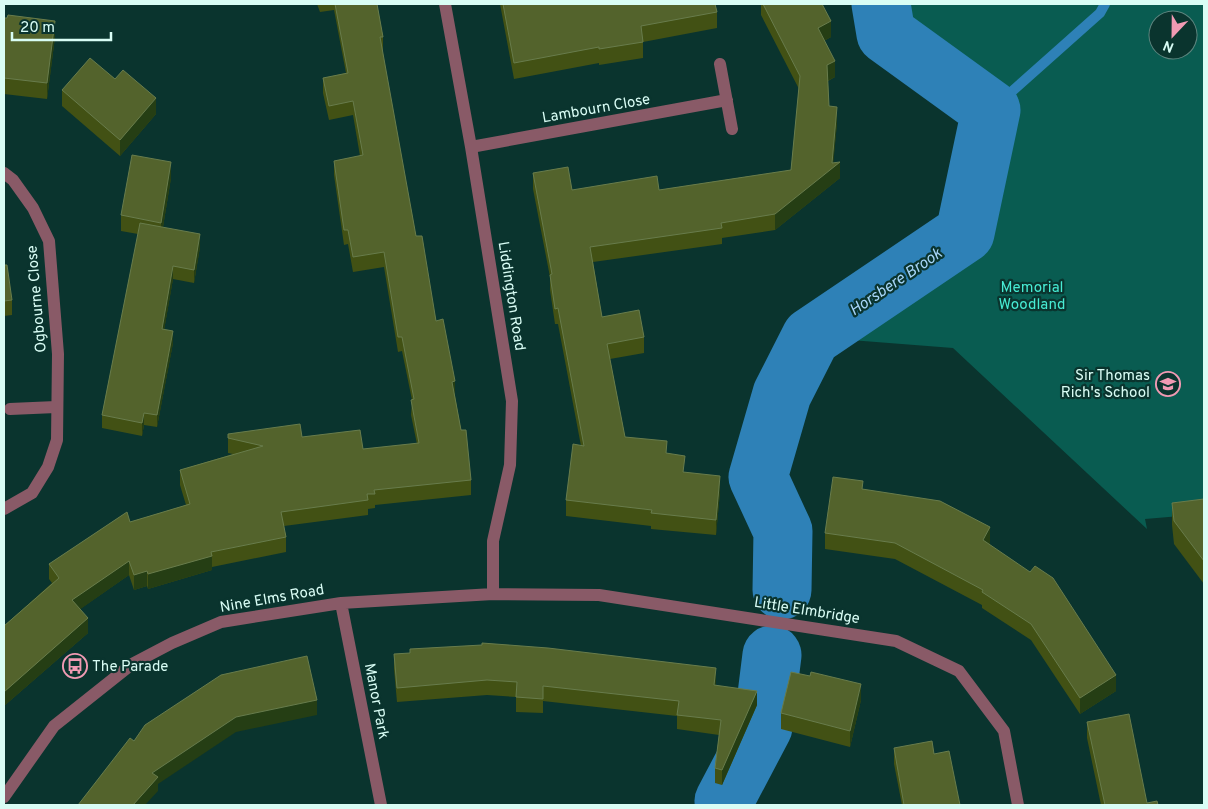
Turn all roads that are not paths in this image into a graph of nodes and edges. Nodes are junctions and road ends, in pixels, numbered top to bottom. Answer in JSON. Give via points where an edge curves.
{"nodes":[{"id":1,"x":445,"y":4,"type":"edge"},
{"id":2,"x":720,"y":64,"type":"dead end"},
{"id":3,"x":727,"y":100,"type":"junction"},
{"id":4,"x":732,"y":129,"type":"dead end"},
{"id":5,"x":472,"y":147,"type":"junction"},
{"id":6,"x":4,"y":173,"type":"edge"},
{"id":7,"x":56,"y":407,"type":"junction"},
{"id":8,"x":10,"y":409,"type":"dead end"},
{"id":9,"x":4,"y":509,"type":"edge"},
{"id":10,"x":493,"y":594,"type":"junction"},
{"id":11,"x":341,"y":602,"type":"junction"},
{"id":12,"x":4,"y":797,"type":"edge"},
{"id":13,"x":381,"y":805,"type":"edge"},
{"id":14,"x":1018,"y":805,"type":"edge"}],
"edges":[{"from":1,"to":5,"type":"street","name":"Liddington Road"},
{"from":2,"to":3,"type":"street"},
{"from":3,"to":4,"type":"street"},
{"from":3,"to":5,"type":"street","name":"Lambourn Close"},
{"from":5,"to":10,"type":"street","name":"Liddington Road","via":[[512,401],[510,465],[493,541]]},
{"from":6,"to":7,"type":"street","name":"Ogbourne Close","via":[[14,180],[33,208],[49,241],[58,354]]},
{"from":7,"to":8,"type":"street"},
{"from":7,"to":9,"type":"street","name":"Ogbourne Close","via":[[56,440],[48,468],[32,492]]},
{"from":10,"to":11,"type":"street","name":"Nine Elms Road"},
{"from":10,"to":14,"type":"street","name":"Little Elmbridge","via":[[599,595],[896,641],[959,670],[1004,731]]},
{"from":11,"to":12,"type":"street","name":"Nine Elms Road","via":[[221,622],[132,664],[54,726]]},
{"from":11,"to":13,"type":"street","name":"Manor Park"}]}
